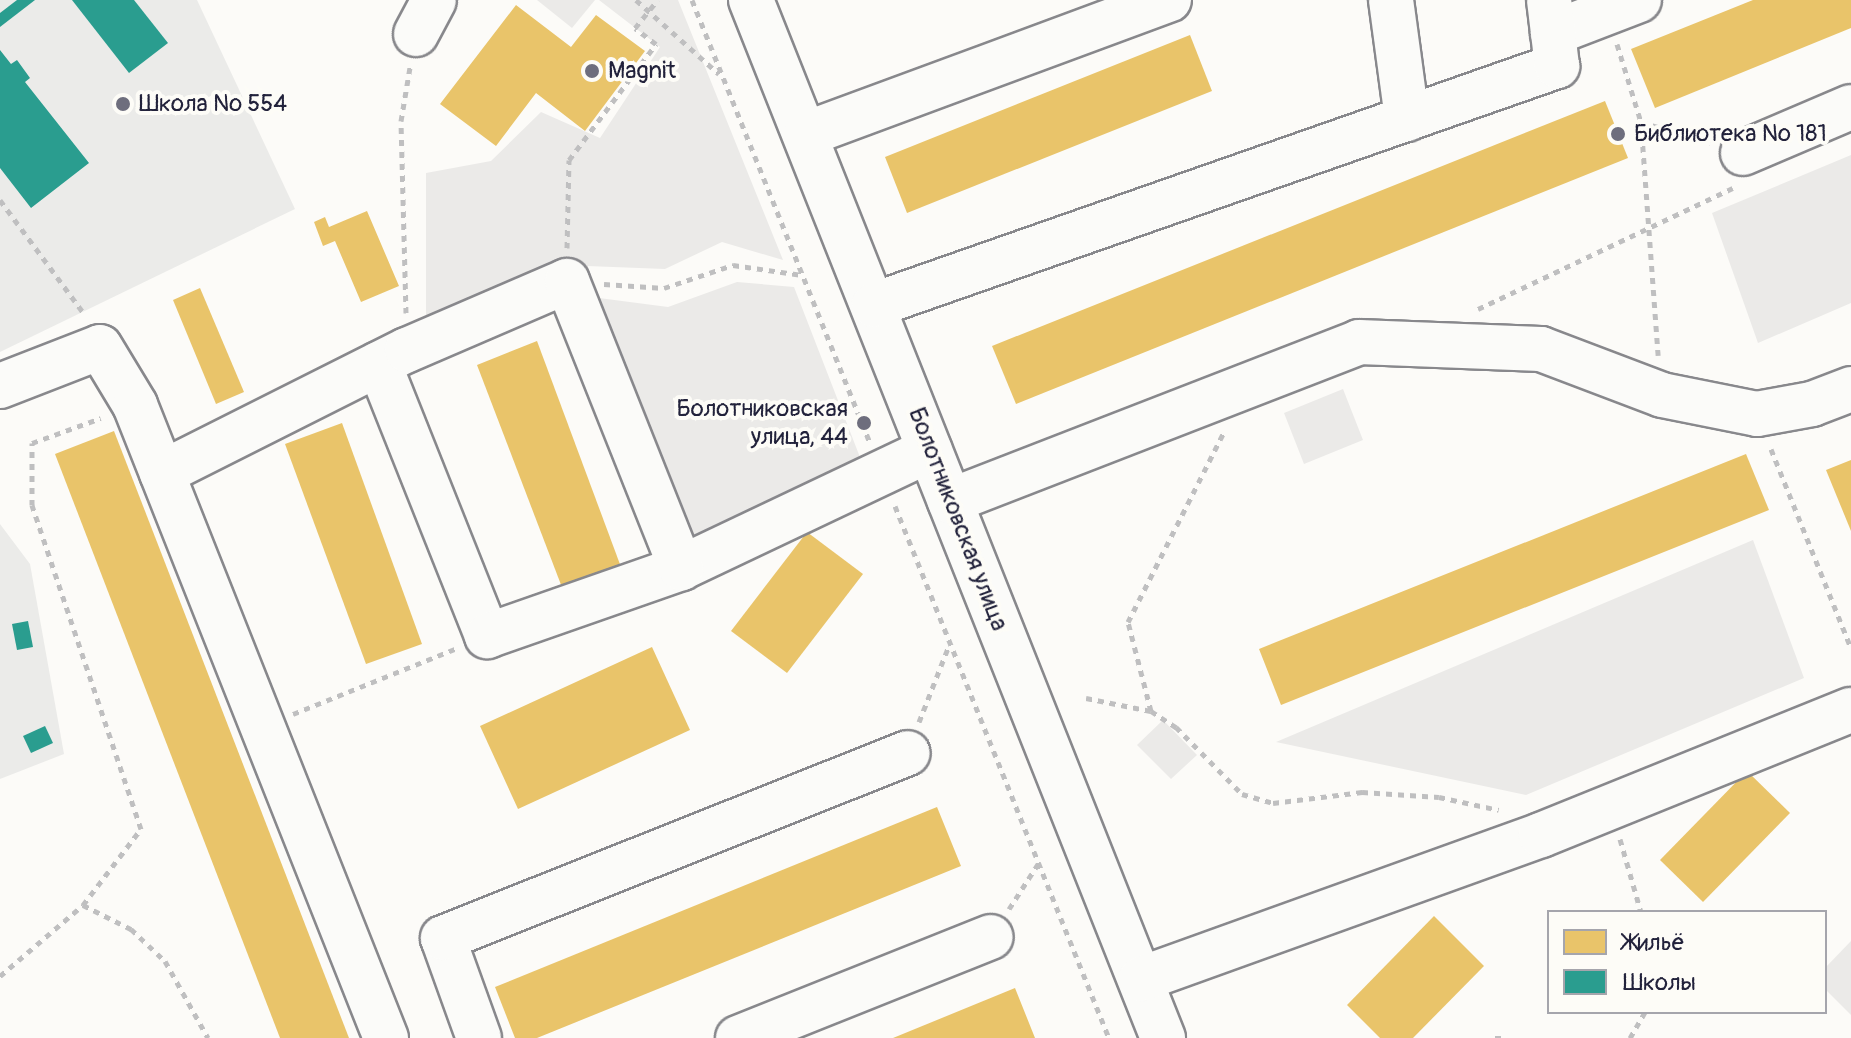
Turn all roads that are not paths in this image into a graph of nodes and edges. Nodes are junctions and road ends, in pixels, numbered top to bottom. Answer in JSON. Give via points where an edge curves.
{"nodes":[{"id":1,"x":751,"y":0,"type":"edge"},
{"id":2,"x":1169,"y":0,"type":"edge"},
{"id":3,"x":1391,"y":0,"type":"edge"},
{"id":4,"x":1623,"y":6,"type":"edge"},
{"id":5,"x":1551,"y":16,"type":"edge"},
{"id":6,"x":1851,"y":107,"type":"edge"},
{"id":7,"x":1407,"y":119,"type":"junction"},
{"id":8,"x":806,"y":134,"type":"junction"},
{"id":9,"x":1743,"y":153,"type":"road end"},
{"id":10,"x":874,"y":305,"type":"junction"},
{"id":11,"x":393,"y":357,"type":"junction"},
{"id":12,"x":0,"y":386,"type":"edge"},
{"id":13,"x":1851,"y":389,"type":"edge"},
{"id":14,"x":929,"y":450,"type":"junction"},
{"id":15,"x":162,"y":473,"type":"junction"},
{"id":16,"x":950,"y":501,"type":"junction"},
{"id":17,"x":681,"y":568,"type":"junction"},
{"id":18,"x":1851,"y":710,"type":"edge"},
{"id":19,"x":907,"y":753,"type":"road end"},
{"id":20,"x":991,"y":937,"type":"road end"},
{"id":21,"x":1141,"y":979,"type":"junction"},
{"id":22,"x":386,"y":1038,"type":"edge"},
{"id":23,"x":479,"y":1038,"type":"edge"},
{"id":24,"x":738,"y":1038,"type":"edge"},
{"id":25,"x":1163,"y":1038,"type":"edge"}],
"edges":[{"from":1,"to":8,"type":"street","name":"Болотниковская улица"},
{"from":2,"to":8,"type":"street"},
{"from":3,"to":7,"type":"street"},
{"from":4,"to":5,"type":"street"},
{"from":5,"to":7,"type":"street","via":[[1557,66]]},
{"from":6,"to":9,"type":"street"},
{"from":7,"to":10,"type":"street"},
{"from":8,"to":10,"type":"street","name":"Болотниковская улица"},
{"from":10,"to":14,"type":"street","name":"Болотниковская улица"},
{"from":11,"to":15,"type":"street"},
{"from":11,"to":17,"type":"street","via":[[567,281]]},
{"from":11,"to":17,"type":"street","via":[[487,636]]},
{"from":12,"to":15,"type":"street","via":[[100,347],[135,405]]},
{"from":13,"to":16,"type":"street","via":[[1812,404],[1757,414],[1662,395],[1541,349],[1359,342]]},
{"from":14,"to":16,"type":"street","name":"Болотниковская улица"},
{"from":14,"to":17,"type":"street"},
{"from":15,"to":22,"type":"street"},
{"from":16,"to":21,"type":"street","name":"Болотниковская улица"},
{"from":18,"to":21,"type":"street","via":[[1541,835]]},
{"from":19,"to":23,"type":"street","via":[[443,938]]},
{"from":20,"to":24,"type":"street"},
{"from":21,"to":25,"type":"street","name":"Болотниковская улица"}]}
